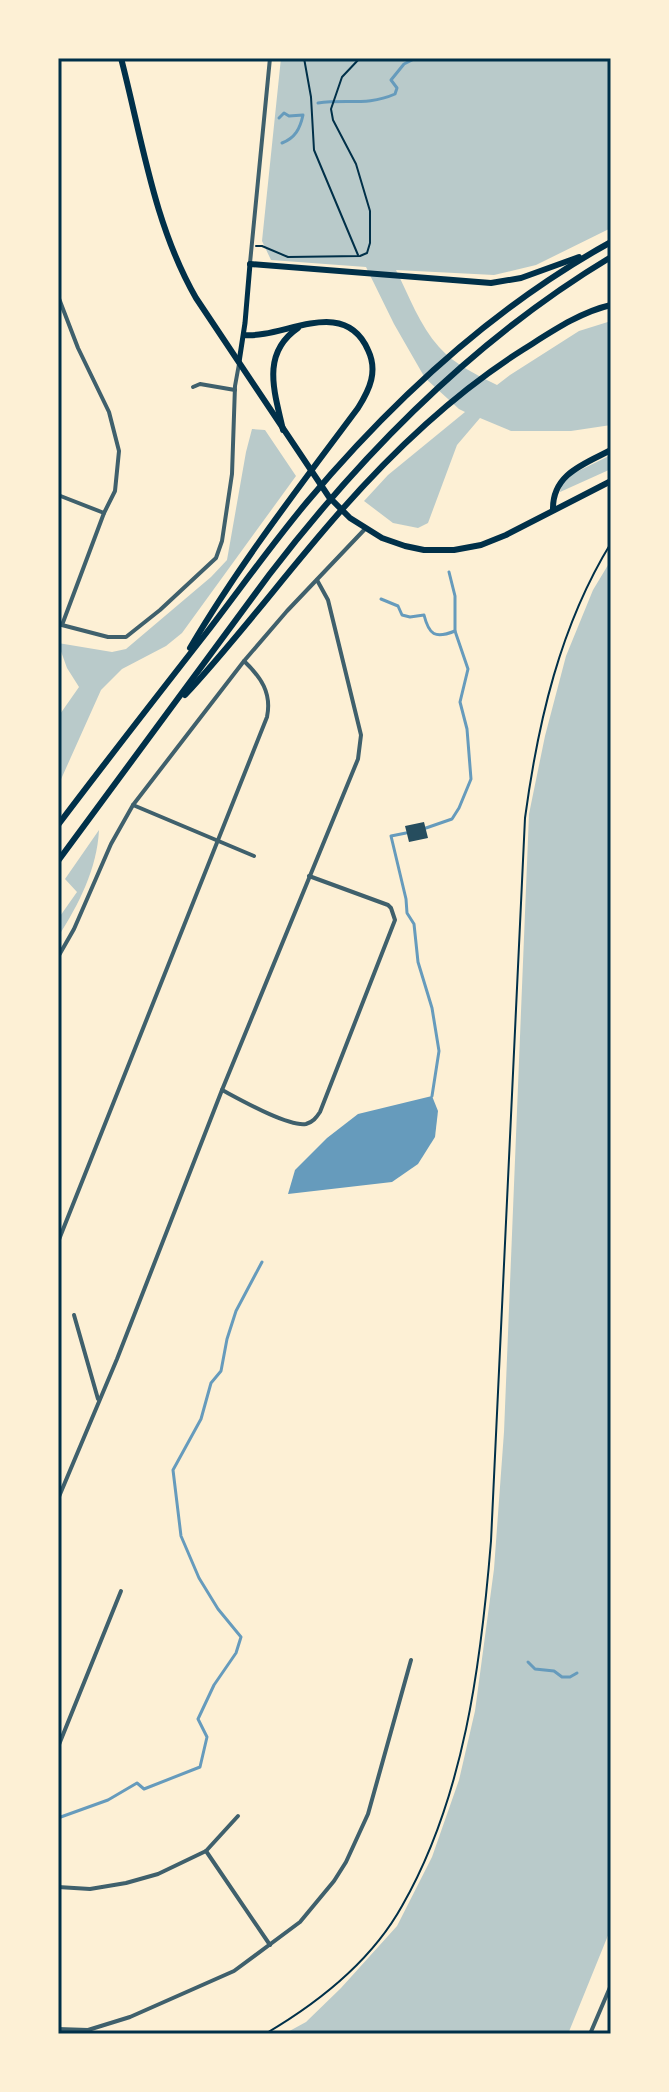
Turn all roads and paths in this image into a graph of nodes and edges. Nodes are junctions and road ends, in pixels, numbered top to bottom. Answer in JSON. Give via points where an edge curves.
{"nodes":[{"id":1,"x":121,"y":58,"type":"edge"},
{"id":2,"x":270,"y":58,"type":"edge"},
{"id":3,"x":304,"y":58,"type":"edge"},
{"id":4,"x":360,"y":58,"type":"edge"},
{"id":5,"x":611,"y":242,"type":"edge"},
{"id":6,"x":252,"y":245,"type":"junction"},
{"id":7,"x":593,"y":252,"type":"junction"},
{"id":8,"x":359,"y":256,"type":"junction"},
{"id":9,"x":611,"y":257,"type":"edge"},
{"id":10,"x":250,"y":264,"type":"junction"},
{"id":11,"x":58,"y":296,"type":"edge"},
{"id":12,"x":611,"y":305,"type":"edge"},
{"id":13,"x":312,"y":322,"type":"junction"},
{"id":14,"x":244,"y":335,"type":"junction"},
{"id":15,"x":239,"y":364,"type":"junction"},
{"id":16,"x":193,"y":387,"type":"dead end"},
{"id":17,"x":235,"y":390,"type":"junction"},
{"id":18,"x":283,"y":430,"type":"junction"},
{"id":19,"x":611,"y":450,"type":"edge"},
{"id":20,"x":611,"y":481,"type":"edge"},
{"id":21,"x":58,"y":495,"type":"edge"},
{"id":22,"x":553,"y":510,"type":"junction"},
{"id":23,"x":104,"y":513,"type":"junction"},
{"id":24,"x":365,"y":529,"type":"junction"},
{"id":25,"x":611,"y":543,"type":"edge"},
{"id":26,"x":317,"y":580,"type":"junction"},
{"id":27,"x":60,"y":625,"type":"edge"},
{"id":28,"x":244,"y":661,"type":"junction"},
{"id":29,"x":177,"y":671,"type":"junction"},
{"id":30,"x":166,"y":715,"type":"junction"},
{"id":31,"x":133,"y":805,"type":"junction"},
{"id":32,"x":58,"y":825,"type":"edge"},
{"id":33,"x":218,"y":841,"type":"junction"},
{"id":34,"x":254,"y":856,"type":"dead end"},
{"id":35,"x":58,"y":861,"type":"edge"},
{"id":36,"x":309,"y":876,"type":"junction"},
{"id":37,"x":58,"y":957,"type":"edge"},
{"id":38,"x":222,"y":1090,"type":"junction"},
{"id":39,"x":58,"y":1242,"type":"edge"},
{"id":40,"x":74,"y":1315,"type":"dead end"},
{"id":41,"x":98,"y":1401,"type":"junction"},
{"id":42,"x":58,"y":1499,"type":"edge"},
{"id":43,"x":121,"y":1591,"type":"dead end"},
{"id":44,"x":411,"y":1660,"type":"dead end"},
{"id":45,"x":58,"y":1747,"type":"edge"},
{"id":46,"x":238,"y":1816,"type":"dead end"},
{"id":47,"x":206,"y":1851,"type":"junction"},
{"id":48,"x":58,"y":1887,"type":"edge"},
{"id":49,"x":270,"y":1945,"type":"junction"},
{"id":50,"x":611,"y":1985,"type":"edge"},
{"id":51,"x":58,"y":2029,"type":"edge"},
{"id":52,"x":265,"y":2034,"type":"edge"},
{"id":53,"x":590,"y":2034,"type":"edge"}],
"edges":[{"from":1,"to":15,"type":"main road","via":[[170,247]]},
{"from":2,"to":6,"type":"street"},
{"from":3,"to":8,"type":"path","via":[[314,150]]},
{"from":4,"to":8,"type":"path","via":[[342,77],[332,104],[333,120],[354,160],[370,211],[369,249]]},
{"from":5,"to":7,"type":"main road"},
{"from":6,"to":8,"type":"path","via":[[288,257]]},
{"from":6,"to":10,"type":"street"},
{"from":7,"to":10,"type":"main road","via":[[491,283]]},
{"from":7,"to":29,"type":"main road","via":[[468,342],[409,394],[306,503]]},
{"from":9,"to":30,"type":"main road","via":[[488,344],[413,410],[315,517]]},
{"from":10,"to":14,"type":"main road"},
{"from":11,"to":23,"type":"street","via":[[114,426],[119,451],[115,491]]},
{"from":12,"to":30,"type":"main road","via":[[553,332],[478,381],[411,437]]},
{"from":13,"to":14,"type":"main road"},
{"from":13,"to":18,"type":"main road","via":[[287,337],[274,359]]},
{"from":13,"to":29,"type":"main road","via":[[350,329],[366,345],[373,374],[367,393],[212,610]]},
{"from":14,"to":15,"type":"main road"},
{"from":15,"to":17,"type":"street"},
{"from":15,"to":18,"type":"main road"},
{"from":16,"to":17,"type":"street"},
{"from":17,"to":27,"type":"street","via":[[232,474],[216,558],[126,637]]},
{"from":18,"to":24,"type":"main road","via":[[329,497]]},
{"from":19,"to":22,"type":"main road","via":[[565,475],[554,493]]},
{"from":20,"to":22,"type":"main road"},
{"from":21,"to":23,"type":"street"},
{"from":22,"to":24,"type":"main road","via":[[488,543],[454,550],[405,546]]},
{"from":23,"to":27,"type":"street"},
{"from":24,"to":26,"type":"street"},
{"from":25,"to":52,"type":"path","via":[[590,580],[552,678],[527,805],[491,1541],[462,1745],[428,1856],[402,1908],[327,1991]]},
{"from":26,"to":28,"type":"street"},
{"from":26,"to":36,"type":"street","via":[[328,600],[361,745]]},
{"from":28,"to":31,"type":"street"},
{"from":28,"to":33,"type":"street","via":[[265,687],[268,711]]},
{"from":29,"to":32,"type":"main road"},
{"from":30,"to":35,"type":"main road"},
{"from":31,"to":33,"type":"street"},
{"from":31,"to":37,"type":"street"},
{"from":33,"to":34,"type":"street"},
{"from":33,"to":39,"type":"street"},
{"from":36,"to":38,"type":"street"},
{"from":36,"to":38,"type":"street","via":[[391,908],[395,920],[316,1118],[302,1125],[287,1121]]},
{"from":38,"to":41,"type":"street"},
{"from":40,"to":41,"type":"street"},
{"from":41,"to":42,"type":"street"},
{"from":43,"to":45,"type":"street"},
{"from":44,"to":49,"type":"street","via":[[368,1814],[346,1862],[300,1922]]},
{"from":46,"to":47,"type":"street"},
{"from":47,"to":48,"type":"street","via":[[126,1883]]},
{"from":47,"to":49,"type":"street"},
{"from":49,"to":51,"type":"street","via":[[234,1971],[130,2017],[88,2030]]},
{"from":50,"to":53,"type":"street"}]}
